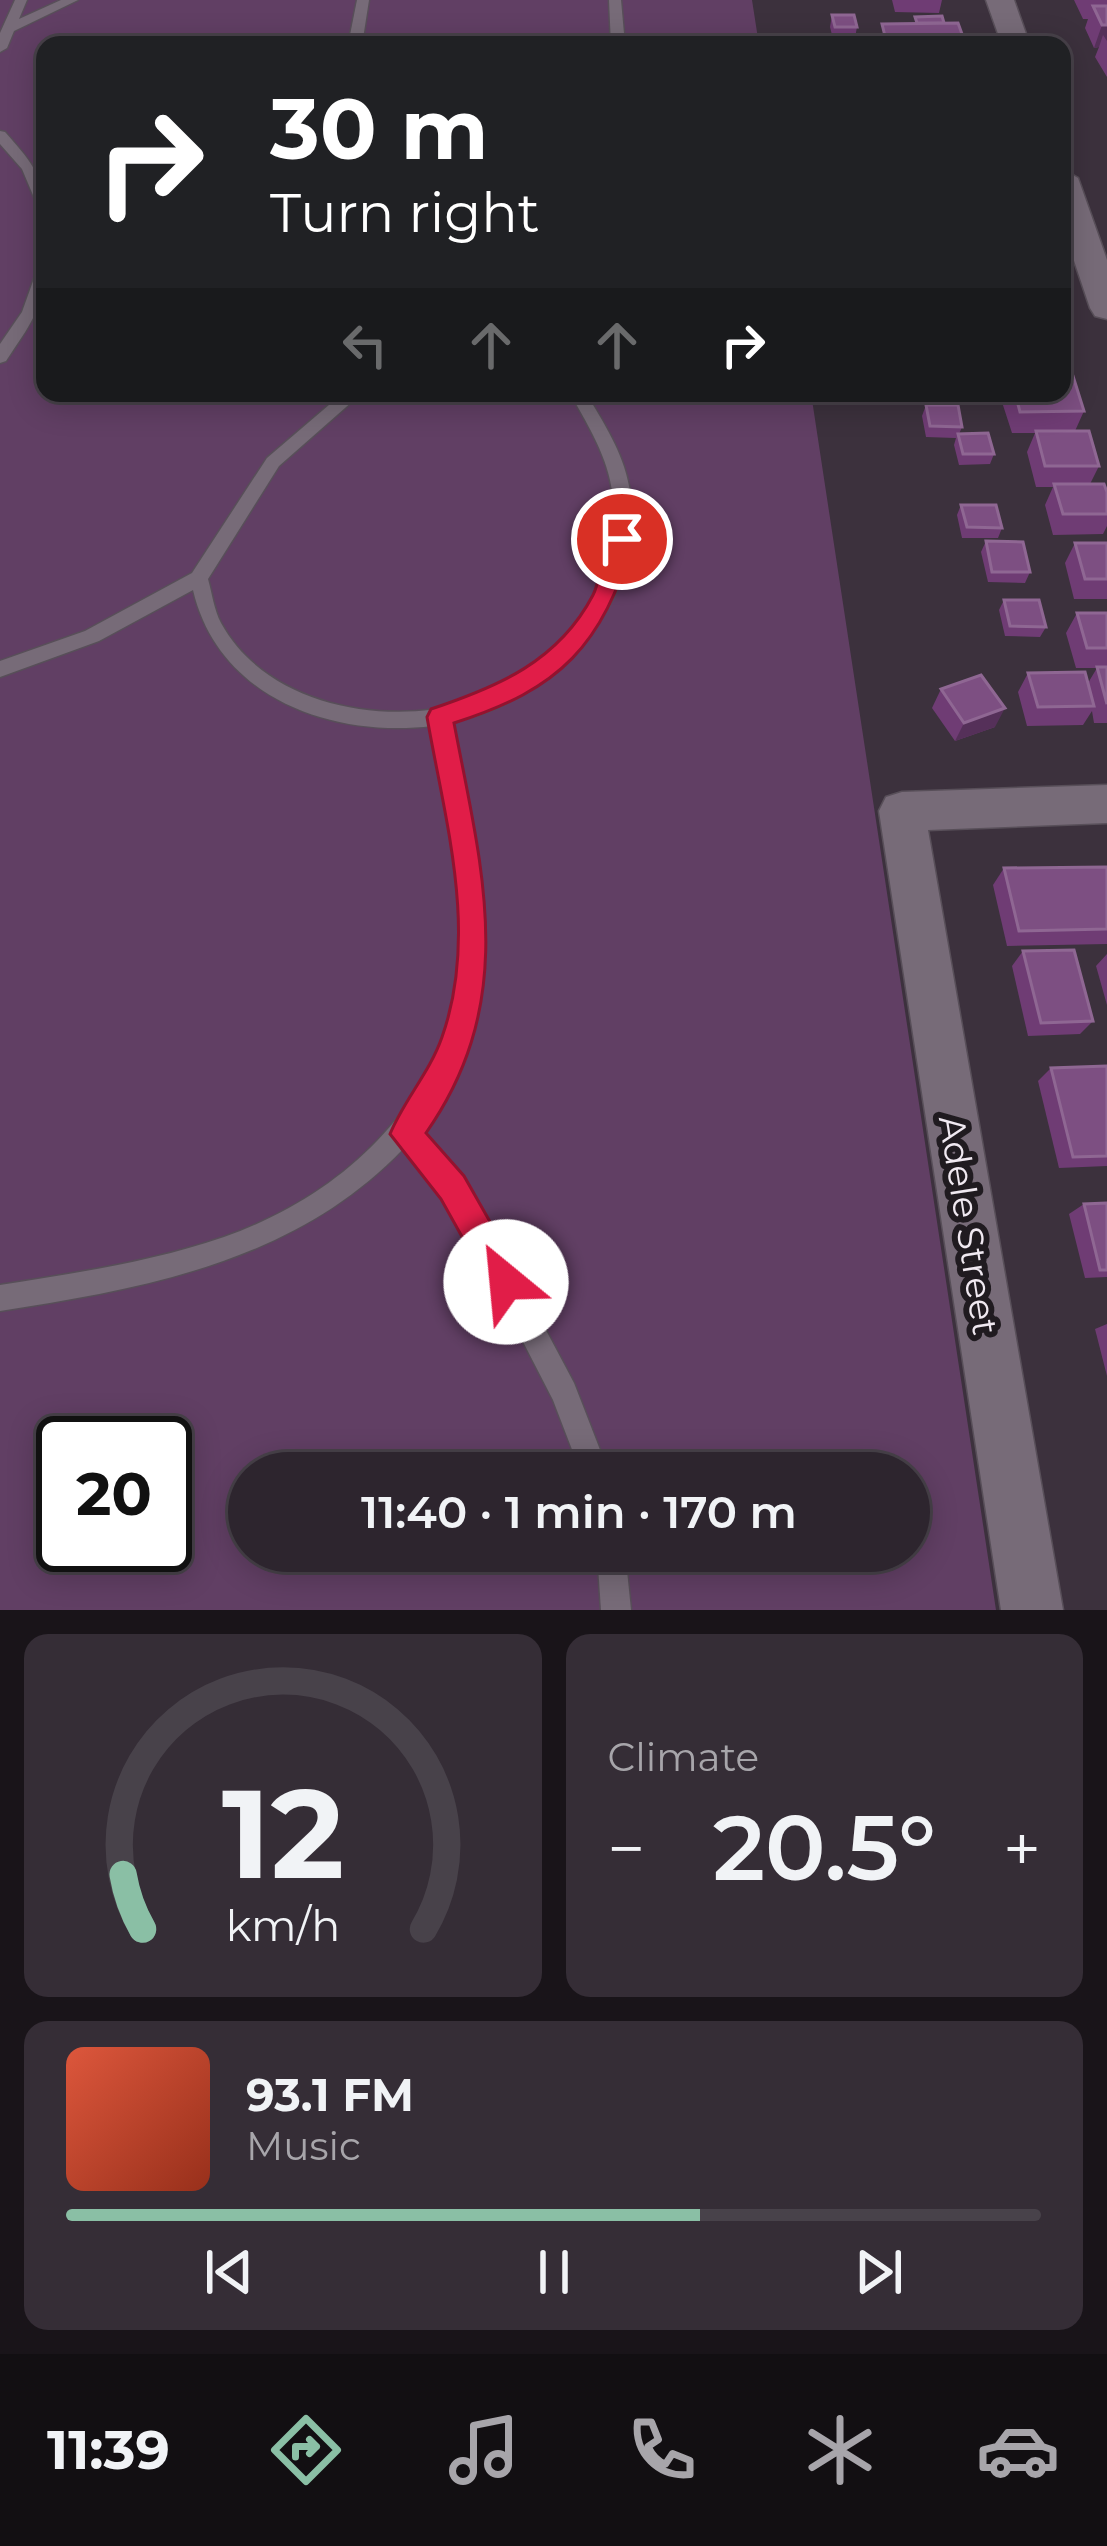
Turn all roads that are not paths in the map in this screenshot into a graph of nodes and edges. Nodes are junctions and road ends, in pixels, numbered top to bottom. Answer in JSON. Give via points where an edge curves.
{"nodes":[{"id":1,"x":21,"y":0,"type":"edge"},
{"id":2,"x":72,"y":0,"type":"edge"},
{"id":3,"x":363,"y":0,"type":"edge"},
{"id":4,"x":615,"y":0,"type":"edge"},
{"id":5,"x":1000,"y":0,"type":"edge"},
{"id":6,"x":9,"y":28,"type":"junction"},
{"id":7,"x":357,"y":36,"type":"edge"},
{"id":8,"x":617,"y":36,"type":"edge"},
{"id":9,"x":1013,"y":36,"type":"edge"},
{"id":10,"x":0,"y":46,"type":"edge"},
{"id":11,"x":0,"y":135,"type":"edge"},
{"id":12,"x":36,"y":185,"type":"edge"},
{"id":13,"x":1071,"y":204,"type":"edge"},
{"id":14,"x":36,"y":302,"type":"edge"},
{"id":15,"x":1107,"y":308,"type":"edge"},
{"id":16,"x":0,"y":357,"type":"edge"},
{"id":17,"x":344,"y":402,"type":"edge"},
{"id":18,"x":583,"y":402,"type":"edge"},
{"id":19,"x":199,"y":578,"type":"junction"},
{"id":20,"x":0,"y":669,"type":"edge"},
{"id":21,"x":440,"y":717,"type":"junction"},
{"id":22,"x":1107,"y":804,"type":"edge"},
{"id":23,"x":406,"y":1134,"type":"junction"},
{"id":24,"x":0,"y":1298,"type":"edge"},
{"id":25,"x":587,"y":1452,"type":"edge"},
{"id":26,"x":613,"y":1572,"type":"edge"},
{"id":27,"x":616,"y":1610,"type":"edge"},
{"id":28,"x":1032,"y":1610,"type":"edge"}],
"edges":[{"from":1,"to":6,"type":"lane"},
{"from":2,"to":6,"type":"lane"},
{"from":3,"to":7,"type":"lane"},
{"from":4,"to":8,"type":"lane"},
{"from":5,"to":9,"type":"street"},
{"from":6,"to":10,"type":"lane"},
{"from":11,"to":12,"type":"lane"},
{"from":13,"to":15,"type":"street"},
{"from":14,"to":16,"type":"lane"},
{"from":17,"to":19,"type":"lane","via":[[273,463]]},
{"from":18,"to":21,"type":"lane","via":[[612,460],[624,510],[604,598],[586,628],[532,680]]},
{"from":19,"to":20,"type":"lane","via":[[92,637]]},
{"from":19,"to":21,"type":"lane","via":[[212,626],[266,687],[363,716]]},
{"from":21,"to":23,"type":"lane","via":[[471,891],[474,963],[458,1038]]},
{"from":22,"to":28,"type":"street","name":"Adele Street","via":[[902,811]]},
{"from":23,"to":24,"type":"lane","via":[[348,1183],[232,1247]]},
{"from":23,"to":25,"type":"lane","via":[[453,1187],[487,1245]]},
{"from":26,"to":27,"type":"lane"}]}
